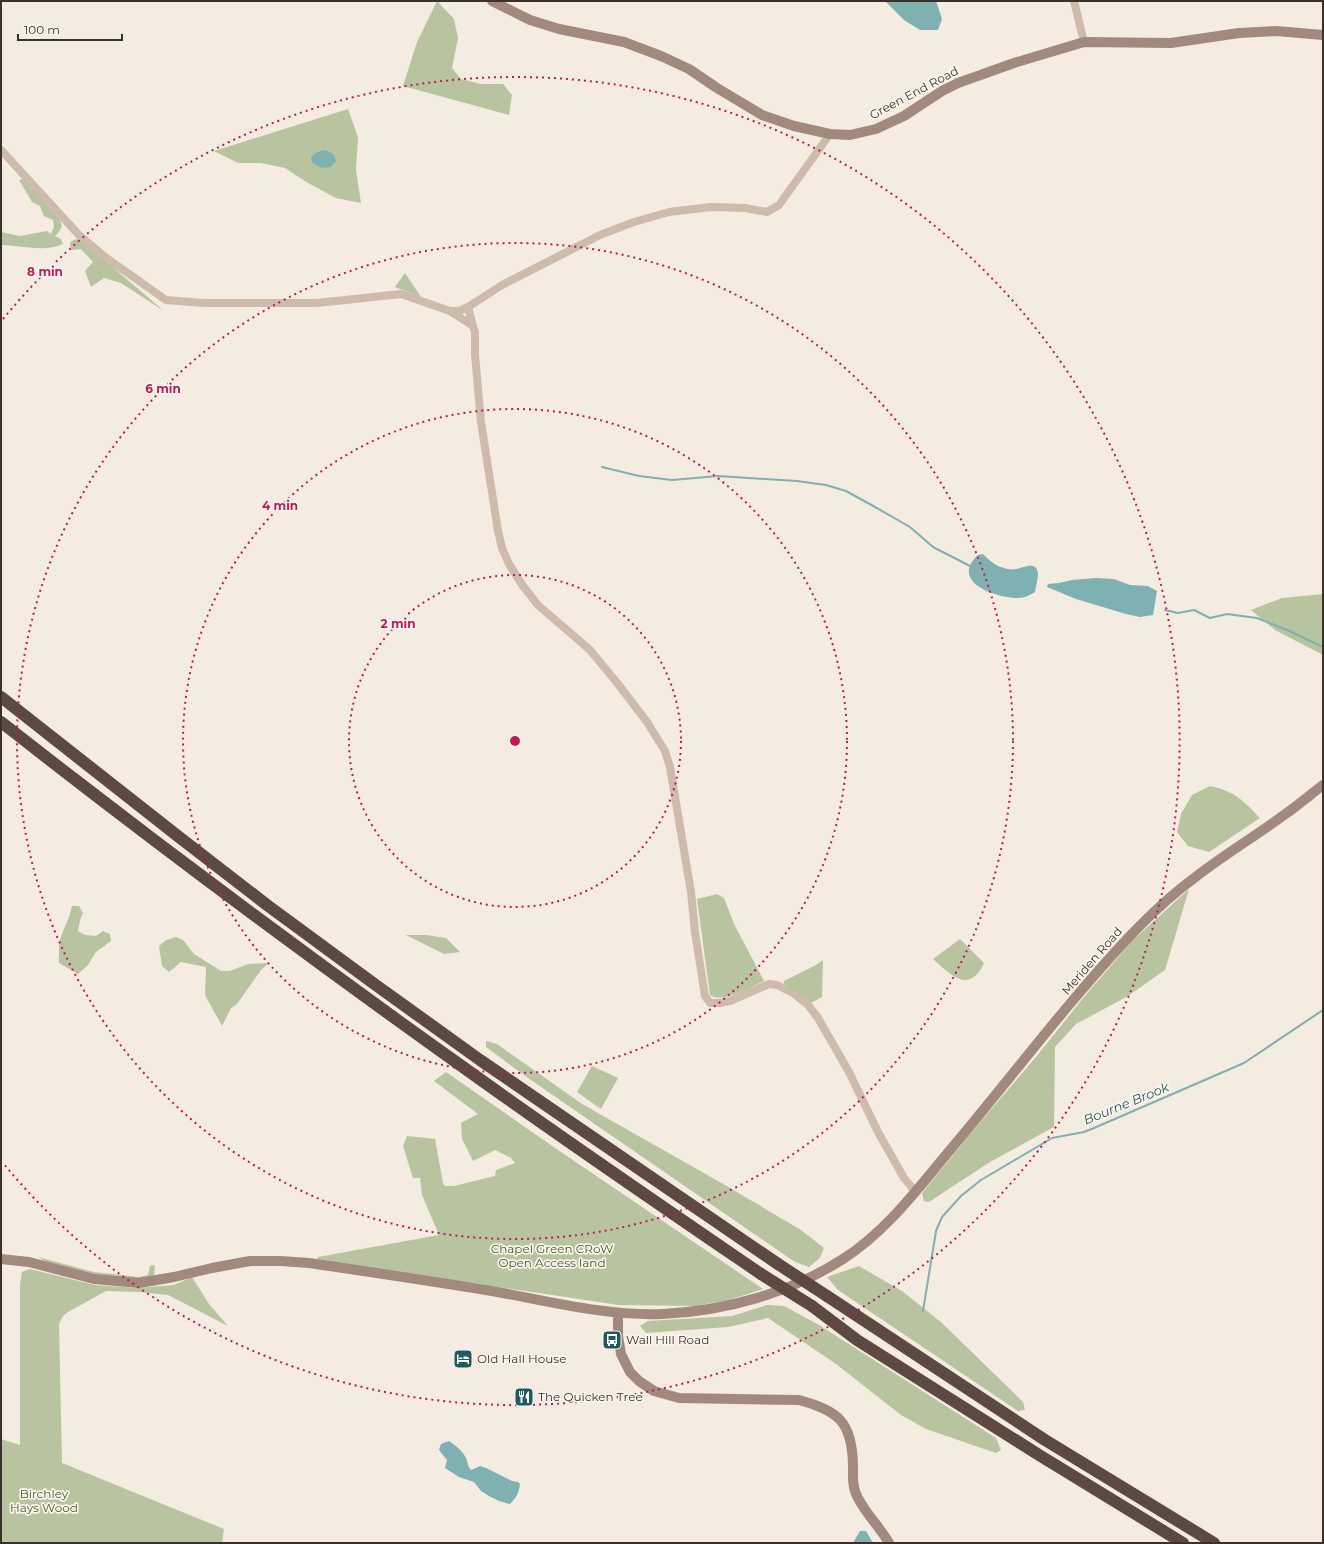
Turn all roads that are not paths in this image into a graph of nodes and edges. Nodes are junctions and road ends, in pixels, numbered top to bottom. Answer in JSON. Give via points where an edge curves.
{"nodes":[{"id":1,"x":492,"y":1,"type":"edge"},
{"id":2,"x":1074,"y":1,"type":"edge"},
{"id":3,"x":1323,"y":35,"type":"edge"},
{"id":4,"x":1084,"y":42,"type":"junction"},
{"id":5,"x":830,"y":134,"type":"junction"},
{"id":6,"x":1,"y":150,"type":"edge"},
{"id":7,"x":468,"y":307,"type":"junction"},
{"id":8,"x":450,"y":311,"type":"junction"},
{"id":9,"x":473,"y":326,"type":"junction"},
{"id":10,"x":1,"y":697,"type":"edge"},
{"id":11,"x":1,"y":722,"type":"edge"},
{"id":12,"x":1323,"y":785,"type":"edge"},
{"id":13,"x":916,"y":1192,"type":"junction"},
{"id":14,"x":1,"y":1259,"type":"edge"},
{"id":15,"x":618,"y":1314,"type":"junction"},
{"id":16,"x":889,"y":1543,"type":"edge"},
{"id":17,"x":1182,"y":1543,"type":"edge"},
{"id":18,"x":1214,"y":1543,"type":"edge"}],
"edges":[{"from":1,"to":5,"type":"main road","name":"Green End Road","via":[[530,20],[624,42],[661,56],[689,69],[762,115]]},
{"from":2,"to":4,"type":"street"},
{"from":3,"to":4,"type":"main road","name":"Green End Road","via":[[1276,31],[1239,33],[1171,43]]},
{"from":4,"to":5,"type":"main road","name":"Green End Road","via":[[958,82],[904,116],[876,129],[850,135]]},
{"from":5,"to":7,"type":"street","via":[[779,205],[767,212],[745,208],[710,207],[669,212],[634,222],[600,235],[502,285]]},
{"from":6,"to":8,"type":"street","via":[[79,235],[160,298],[204,303],[318,303],[400,294]]},
{"from":7,"to":8,"type":"street"},
{"from":7,"to":9,"type":"street"},
{"from":8,"to":9,"type":"street"},
{"from":9,"to":13,"type":"street","via":[[481,422],[502,548],[509,564],[538,605],[590,650],[647,722],[665,750],[691,892],[705,996],[710,1003],[720,1003],[768,984],[777,985],[808,1005],[849,1072],[904,1178]]},
{"from":10,"to":18,"type":"highway","bridge":true,"via":[[267,905],[480,1060],[778,1264],[1045,1440]]},
{"from":11,"to":17,"type":"highway","bridge":true,"via":[[100,799],[471,1073],[761,1274],[812,1306],[864,1345]]},
{"from":12,"to":13,"type":"main road","name":"Meriden Road","via":[[1285,815],[1190,881],[1147,918],[1103,966]]},
{"from":13,"to":15,"type":"main road","name":"Meriden Road","via":[[875,1234],[856,1249],[795,1285],[760,1298],[718,1308],[664,1314]]},
{"from":14,"to":15,"type":"main road","name":"Meriden Road","via":[[29,1262],[94,1279],[139,1283],[250,1261],[309,1263]]},
{"from":15,"to":16,"type":"main road","via":[[621,1354],[630,1372],[654,1391],[679,1398],[799,1400],[832,1412],[845,1425],[851,1439],[854,1487],[858,1498]]}]}
